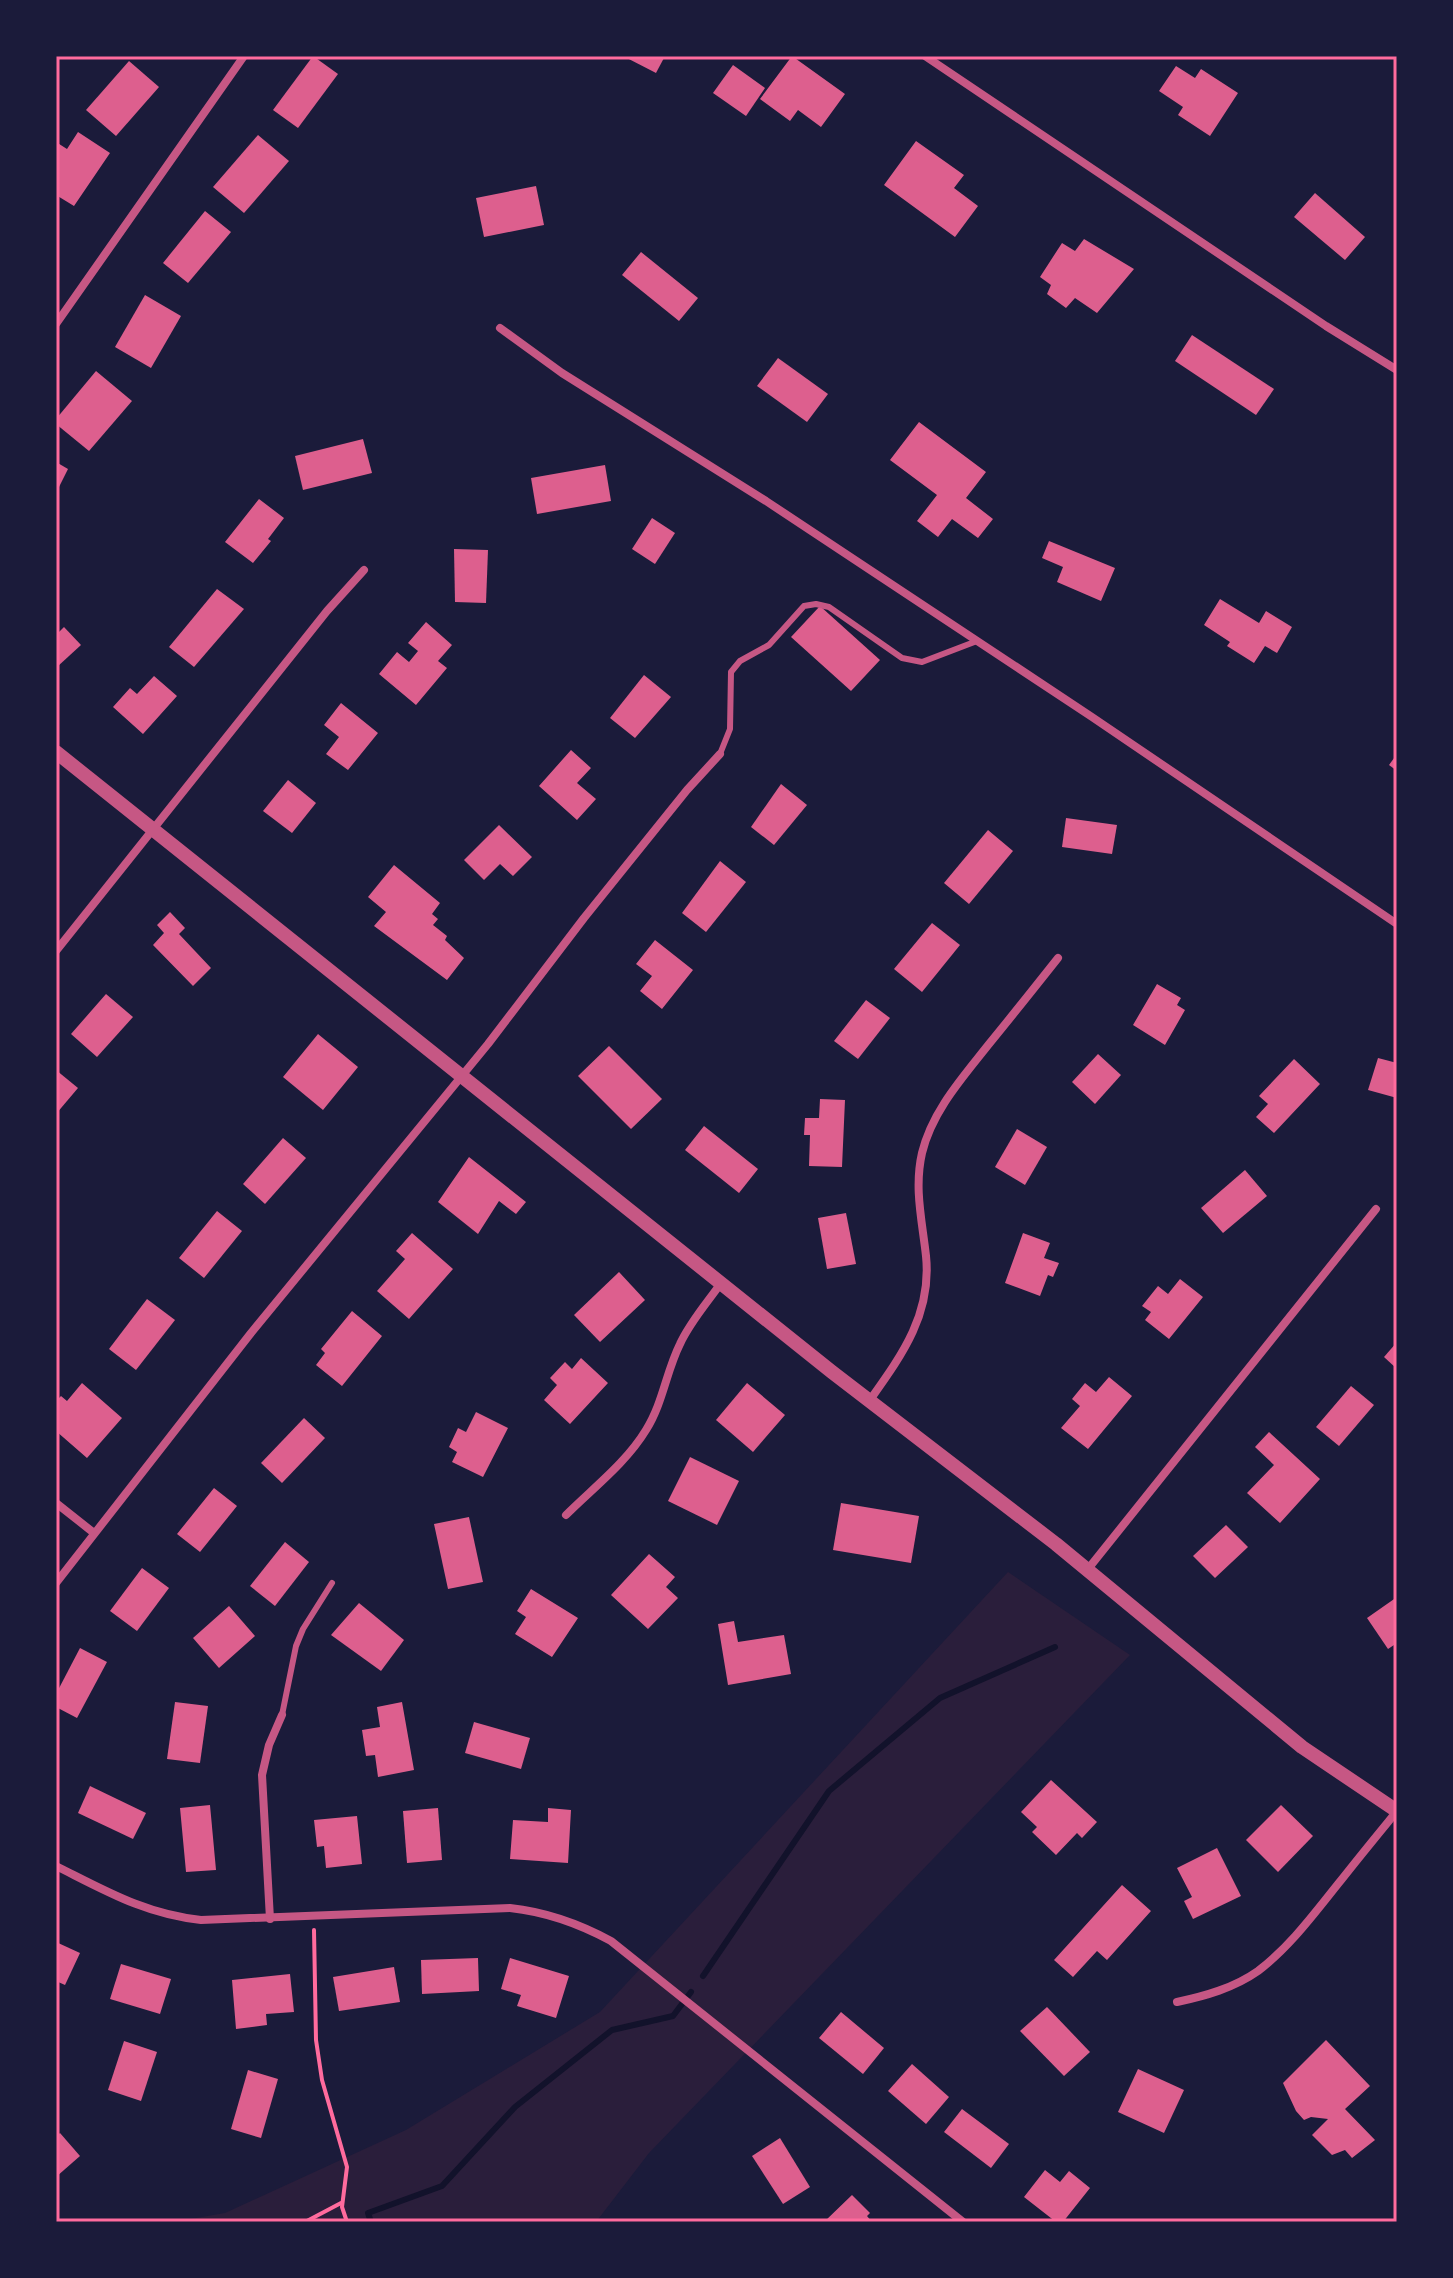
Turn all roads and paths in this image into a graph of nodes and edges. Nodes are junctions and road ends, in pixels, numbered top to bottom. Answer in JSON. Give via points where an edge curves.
{"nodes":[{"id":1,"x":244,"y":56,"type":"edge"},
{"id":2,"x":925,"y":56,"type":"edge"},
{"id":3,"x":56,"y":324,"type":"edge"},
{"id":4,"x":500,"y":328,"type":"dead end"},
{"id":5,"x":1397,"y":370,"type":"edge"},
{"id":6,"x":364,"y":570,"type":"dead end"},
{"id":7,"x":977,"y":641,"type":"junction"},
{"id":8,"x":56,"y":752,"type":"edge"},
{"id":9,"x":720,"y":754,"type":"joint"},
{"id":10,"x":154,"y":829,"type":"junction"},
{"id":11,"x":1397,"y":924,"type":"edge"},
{"id":12,"x":56,"y":951,"type":"edge"},
{"id":13,"x":1058,"y":958,"type":"dead end"},
{"id":14,"x":462,"y":1074,"type":"junction"},
{"id":15,"x":1376,"y":1209,"type":"dead end"},
{"id":16,"x":721,"y":1283,"type":"junction"},
{"id":17,"x":870,"y":1400,"type":"junction"},
{"id":18,"x":56,"y":1503,"type":"edge"},
{"id":19,"x":566,"y":1515,"type":"dead end"},
{"id":20,"x":94,"y":1533,"type":"junction"},
{"id":21,"x":1088,"y":1569,"type":"junction"},
{"id":22,"x":56,"y":1583,"type":"edge"},
{"id":23,"x":332,"y":1583,"type":"dead end"},
{"id":24,"x":282,"y":1715,"type":"joint"},
{"id":25,"x":1397,"y":1811,"type":"edge"},
{"id":26,"x":56,"y":1866,"type":"edge"},
{"id":27,"x":314,"y":1917,"type":"junction"},
{"id":28,"x":270,"y":1919,"type":"junction"},
{"id":29,"x":1177,"y":2002,"type":"dead end"},
{"id":30,"x":343,"y":2202,"type":"junction"},
{"id":31,"x":305,"y":2222,"type":"edge"},
{"id":32,"x":347,"y":2222,"type":"edge"},
{"id":33,"x":576,"y":2222,"type":"edge"},
{"id":34,"x":596,"y":2222,"type":"edge"},
{"id":35,"x":963,"y":2222,"type":"edge"}],
"edges":[{"from":1,"to":3,"type":"street"},
{"from":2,"to":5,"type":"street"},
{"from":4,"to":7,"type":"street"},
{"from":6,"to":10,"type":"street"},
{"from":7,"to":9,"type":"lane","via":[[922,662],[902,658],[829,607],[804,606],[769,645],[731,672],[730,729]]},
{"from":7,"to":11,"type":"street"},
{"from":8,"to":10,"type":"street"},
{"from":9,"to":14,"type":"street"},
{"from":10,"to":12,"type":"street"},
{"from":10,"to":14,"type":"street"},
{"from":13,"to":17,"type":"street","via":[[948,1096],[932,1124],[918,1177],[926,1258],[920,1317]]},
{"from":14,"to":16,"type":"street"},
{"from":14,"to":20,"type":"street"},
{"from":15,"to":21,"type":"street"},
{"from":16,"to":17,"type":"street"},
{"from":16,"to":19,"type":"street","via":[[679,1346],[646,1430]]},
{"from":17,"to":21,"type":"street"},
{"from":18,"to":20,"type":"street"},
{"from":20,"to":22,"type":"street"},
{"from":21,"to":25,"type":"street","via":[[1302,1747]]},
{"from":23,"to":24,"type":"lane","via":[[296,1646]]},
{"from":24,"to":28,"type":"street","via":[[262,1775]]},
{"from":25,"to":29,"type":"street","via":[[1287,1945],[1233,1985]]},
{"from":26,"to":28,"type":"street","via":[[170,1917]]},
{"from":27,"to":28,"type":"street"},
{"from":27,"to":30,"type":"path","via":[[316,2040],[347,2167]]},
{"from":27,"to":35,"type":"street","via":[[510,1908],[583,1926],[611,1941]]},
{"from":30,"to":31,"type":"path"},
{"from":30,"to":32,"type":"path"},
{"from":33,"to":34,"type":"path"}]}
